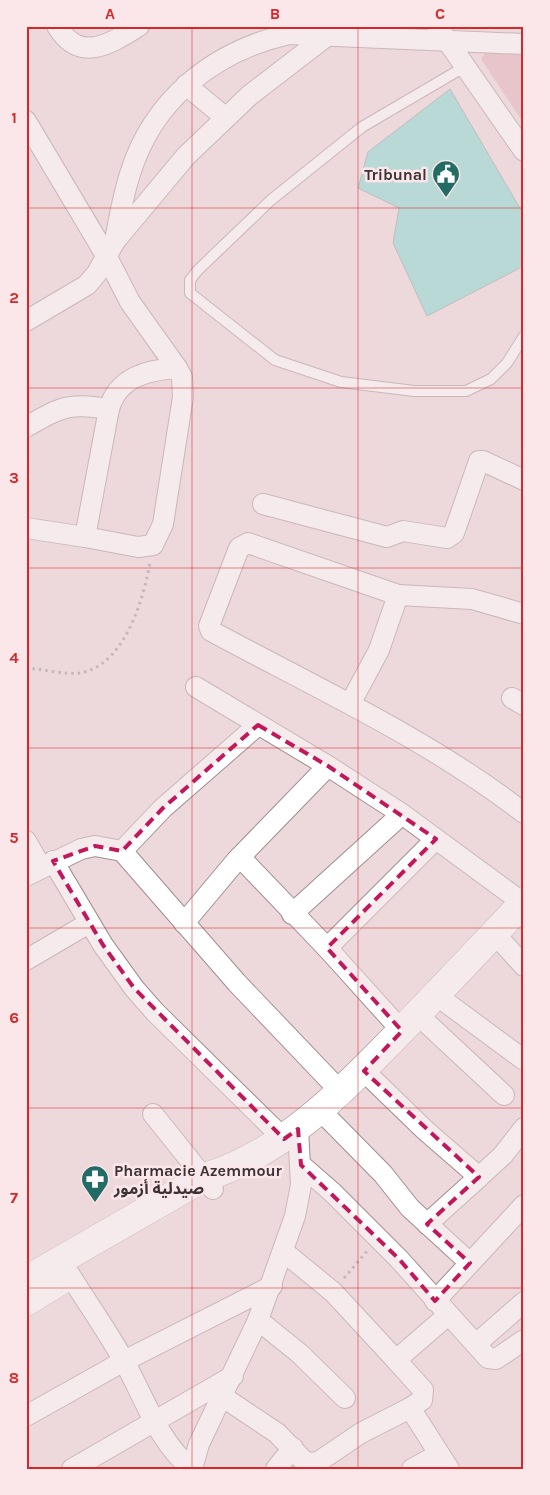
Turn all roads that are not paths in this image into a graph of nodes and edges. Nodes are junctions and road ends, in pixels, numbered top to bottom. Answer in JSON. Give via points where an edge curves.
{"nodes":[{"id":1,"x":57,"y":26,"type":"edge"},
{"id":2,"x":139,"y":26,"type":"edge"},
{"id":3,"x":521,"y":26,"type":"edge"},
{"id":4,"x":316,"y":32,"type":"edge"},
{"id":5,"x":441,"y":33,"type":"edge"},
{"id":6,"x":518,"y":44,"type":"edge"},
{"id":7,"x":466,"y":66,"type":"junction"},
{"id":8,"x":186,"y":85,"type":"junction"},
{"id":9,"x":226,"y":118,"type":"junction"},
{"id":10,"x":26,"y":121,"type":"edge"},
{"id":11,"x":524,"y":151,"type":"edge"},
{"id":12,"x":111,"y":249,"type":"junction"},
{"id":13,"x":26,"y":321,"type":"edge"},
{"id":14,"x":524,"y":336,"type":"edge"},
{"id":15,"x":177,"y":368,"type":"junction"},
{"id":16,"x":109,"y":409,"type":"junction"},
{"id":17,"x":26,"y":426,"type":"edge"},
{"id":18,"x":524,"y":480,"type":"edge"},
{"id":19,"x":263,"y":504,"type":"dead end"},
{"id":20,"x":26,"y":528,"type":"edge"},
{"id":21,"x":85,"y":537,"type":"junction"},
{"id":22,"x":398,"y":594,"type":"junction"},
{"id":23,"x":524,"y":614,"type":"edge"},
{"id":24,"x":196,"y":687,"type":"dead end"},
{"id":25,"x":350,"y":704,"type":"junction"},
{"id":26,"x":258,"y":724,"type":"junction"},
{"id":27,"x":328,"y":766,"type":"junction"},
{"id":28,"x":524,"y":813,"type":"edge"},
{"id":29,"x":402,"y":814,"type":"junction"},
{"id":30,"x":436,"y":839,"type":"junction"},
{"id":31,"x":26,"y":841,"type":"edge"},
{"id":32,"x":122,"y":852,"type":"junction"},
{"id":33,"x":240,"y":857,"type":"junction"},
{"id":34,"x":40,"y":868,"type":"edge"},
{"id":35,"x":523,"y":902,"type":"edge"},
{"id":36,"x":292,"y":914,"type":"junction"},
{"id":37,"x":88,"y":922,"type":"junction"},
{"id":38,"x":184,"y":923,"type":"junction"},
{"id":39,"x":495,"y":934,"type":"junction"},
{"id":40,"x":327,"y":948,"type":"junction"},
{"id":41,"x":26,"y":960,"type":"edge"},
{"id":42,"x":524,"y":966,"type":"edge"},
{"id":43,"x":436,"y":995,"type":"junction"},
{"id":44,"x":410,"y":1023,"type":"junction"},
{"id":45,"x":524,"y":1060,"type":"edge"},
{"id":46,"x":364,"y":1071,"type":"junction"},
{"id":47,"x":340,"y":1091,"type":"junction"},
{"id":48,"x":504,"y":1095,"type":"dead end"},
{"id":49,"x":319,"y":1109,"type":"junction"},
{"id":50,"x":153,"y":1114,"type":"dead end"},
{"id":51,"x":524,"y":1128,"type":"edge"},
{"id":52,"x":291,"y":1134,"type":"junction"},
{"id":53,"x":301,"y":1165,"type":"junction"},
{"id":54,"x":480,"y":1177,"type":"junction"},
{"id":55,"x":215,"y":1179,"type":"junction"},
{"id":56,"x":524,"y":1205,"type":"edge"},
{"id":57,"x":427,"y":1224,"type":"junction"},
{"id":58,"x":284,"y":1252,"type":"junction"},
{"id":59,"x":470,"y":1263,"type":"junction"},
{"id":60,"x":65,"y":1268,"type":"junction"},
{"id":61,"x":26,"y":1280,"type":"edge"},
{"id":62,"x":272,"y":1286,"type":"junction"},
{"id":63,"x":26,"y":1302,"type":"edge"},
{"id":64,"x":524,"y":1302,"type":"edge"},
{"id":65,"x":441,"y":1308,"type":"junction"},
{"id":66,"x":258,"y":1320,"type":"junction"},
{"id":67,"x":524,"y":1340,"type":"edge"},
{"id":68,"x":476,"y":1344,"type":"junction"},
{"id":69,"x":396,"y":1360,"type":"junction"},
{"id":70,"x":124,"y":1361,"type":"junction"},
{"id":71,"x":233,"y":1376,"type":"junction"},
{"id":72,"x":223,"y":1397,"type":"junction"},
{"id":73,"x":345,"y":1398,"type":"dead end"},
{"id":74,"x":410,"y":1408,"type":"junction"},
{"id":75,"x":26,"y":1416,"type":"edge"},
{"id":76,"x":154,"y":1420,"type":"junction"},
{"id":77,"x":293,"y":1448,"type":"junction"},
{"id":78,"x":444,"y":1462,"type":"edge"},
{"id":79,"x":72,"y":1469,"type":"edge"},
{"id":80,"x":192,"y":1469,"type":"edge"},
{"id":81,"x":276,"y":1469,"type":"edge"},
{"id":82,"x":412,"y":1469,"type":"edge"}],
"edges":[{"from":1,"to":2,"type":"street","via":[[72,45],[85,48],[110,43]]},
{"from":3,"to":6,"type":"street"},
{"from":4,"to":5,"type":"street"},
{"from":4,"to":8,"type":"street","via":[[289,34],[245,46],[207,68]]},
{"from":4,"to":9,"type":"street","via":[[276,74]]},
{"from":5,"to":6,"type":"street"},
{"from":5,"to":7,"type":"street"},
{"from":7,"to":11,"type":"street"},
{"from":7,"to":14,"type":"lane","via":[[362,127],[271,200],[198,270],[190,280],[190,293],[275,360],[341,382],[414,391],[466,391],[492,379],[513,356]]},
{"from":8,"to":9,"type":"street"},
{"from":8,"to":12,"type":"street","via":[[163,111],[130,172]]},
{"from":9,"to":12,"type":"street","via":[[186,156]]},
{"from":10,"to":12,"type":"street"},
{"from":12,"to":13,"type":"street","via":[[87,285]]},
{"from":12,"to":15,"type":"street","via":[[130,302]]},
{"from":15,"to":16,"type":"street","via":[[152,370],[133,378],[117,390]]},
{"from":15,"to":21,"type":"street","via":[[182,377],[183,397],[163,524],[153,545],[138,547]]},
{"from":16,"to":17,"type":"street","via":[[77,404]]},
{"from":16,"to":21,"type":"street"},
{"from":18,"to":19,"type":"street","via":[[479,461],[454,533],[447,538],[403,532],[387,537]]},
{"from":20,"to":21,"type":"street"},
{"from":22,"to":23,"type":"street","via":[[472,599]]},
{"from":22,"to":25,"type":"street","via":[[379,650]]},
{"from":22,"to":25,"type":"street","via":[[248,543],[239,548],[210,628]]},
{"from":24,"to":26,"type":"street"},
{"from":25,"to":28,"type":"street","via":[[480,779]]},
{"from":26,"to":27,"type":"street"},
{"from":26,"to":32,"type":"street","via":[[163,808]]},
{"from":27,"to":29,"type":"street"},
{"from":27,"to":33,"type":"street"},
{"from":29,"to":30,"type":"street"},
{"from":29,"to":36,"type":"street"},
{"from":30,"to":35,"type":"street"},
{"from":30,"to":40,"type":"street"},
{"from":31,"to":34,"type":"street"},
{"from":32,"to":34,"type":"street","via":[[95,846]]},
{"from":32,"to":38,"type":"street"},
{"from":33,"to":36,"type":"street"},
{"from":33,"to":38,"type":"street"},
{"from":34,"to":37,"type":"street"},
{"from":35,"to":39,"type":"main road"},
{"from":36,"to":40,"type":"street"},
{"from":37,"to":41,"type":"street"},
{"from":37,"to":52,"type":"street","via":[[134,988],[155,1012]]},
{"from":38,"to":47,"type":"street"},
{"from":39,"to":42,"type":"street"},
{"from":39,"to":43,"type":"main road"},
{"from":40,"to":44,"type":"street"},
{"from":43,"to":44,"type":"main road"},
{"from":43,"to":45,"type":"street"},
{"from":44,"to":46,"type":"main road"},
{"from":44,"to":48,"type":"street"},
{"from":46,"to":47,"type":"main road"},
{"from":46,"to":54,"type":"street"},
{"from":47,"to":49,"type":"main road"},
{"from":49,"to":52,"type":"main road"},
{"from":49,"to":57,"type":"street"},
{"from":50,"to":55,"type":"street"},
{"from":51,"to":54,"type":"street"},
{"from":52,"to":53,"type":"street"},
{"from":52,"to":55,"type":"main road"},
{"from":53,"to":58,"type":"street","via":[[295,1216]]},
{"from":53,"to":65,"type":"street","via":[[378,1238]]},
{"from":54,"to":57,"type":"street"},
{"from":55,"to":60,"type":"main road"},
{"from":56,"to":59,"type":"street"},
{"from":57,"to":59,"type":"street"},
{"from":58,"to":62,"type":"street"},
{"from":58,"to":69,"type":"street","via":[[333,1292]]},
{"from":59,"to":65,"type":"street"},
{"from":60,"to":61,"type":"main road"},
{"from":60,"to":63,"type":"main road"},
{"from":60,"to":70,"type":"street"},
{"from":62,"to":66,"type":"street"},
{"from":62,"to":70,"type":"street"},
{"from":64,"to":68,"type":"street"},
{"from":65,"to":68,"type":"street"},
{"from":65,"to":69,"type":"street"},
{"from":66,"to":71,"type":"street"},
{"from":66,"to":73,"type":"street","via":[[299,1353]]},
{"from":67,"to":68,"type":"street","via":[[494,1360]]},
{"from":69,"to":74,"type":"street","via":[[424,1390],[422,1400]]},
{"from":70,"to":75,"type":"street"},
{"from":70,"to":76,"type":"street"},
{"from":71,"to":72,"type":"street"},
{"from":71,"to":76,"type":"street"},
{"from":72,"to":77,"type":"street","via":[[265,1424]]},
{"from":72,"to":80,"type":"street","via":[[199,1444]]},
{"from":74,"to":77,"type":"street","via":[[313,1463],[306,1463]]},
{"from":74,"to":78,"type":"street"},
{"from":76,"to":79,"type":"street"},
{"from":76,"to":80,"type":"street","via":[[174,1452]]},
{"from":77,"to":81,"type":"street"},
{"from":78,"to":82,"type":"street"}]}
